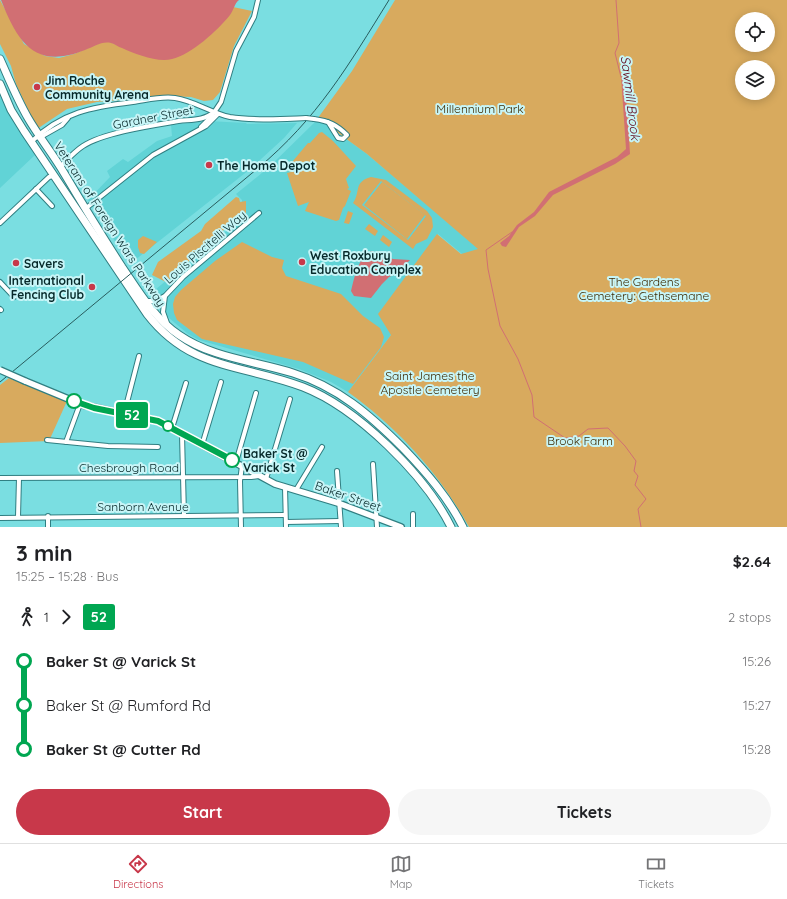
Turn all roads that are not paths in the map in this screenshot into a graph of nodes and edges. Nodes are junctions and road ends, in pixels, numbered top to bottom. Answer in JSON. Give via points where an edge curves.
{"nodes":[{"id":1,"x":258,"y":0,"type":"edge"},
{"id":2,"x":0,"y":59,"type":"edge"},
{"id":3,"x":0,"y":84,"type":"edge"},
{"id":4,"x":216,"y":113,"type":"junction"},
{"id":5,"x":328,"y":122,"type":"junction"},
{"id":6,"x":40,"y":136,"type":"junction"},
{"id":7,"x":31,"y":142,"type":"junction"},
{"id":8,"x":60,"y":167,"type":"junction"},
{"id":9,"x":53,"y":176,"type":"junction"},
{"id":10,"x":36,"y":189,"type":"junction"},
{"id":11,"x":52,"y":206,"type":"dead end"},
{"id":12,"x":85,"y":208,"type":"junction"},
{"id":13,"x":259,"y":213,"type":"dead end"},
{"id":14,"x":0,"y":223,"type":"edge"},
{"id":15,"x":0,"y":282,"type":"edge"},
{"id":16,"x":165,"y":296,"type":"junction"},
{"id":17,"x":14,"y":297,"type":"dead end"},
{"id":18,"x":145,"y":301,"type":"junction"},
{"id":19,"x":172,"y":330,"type":"junction"},
{"id":20,"x":139,"y":356,"type":"dead end"},
{"id":21,"x":268,"y":366,"type":"junction"},
{"id":22,"x":0,"y":370,"type":"edge"},
{"id":23,"x":265,"y":376,"type":"junction"},
{"id":24,"x":221,"y":382,"type":"dead end"},
{"id":25,"x":186,"y":383,"type":"dead end"},
{"id":26,"x":256,"y":393,"type":"dead end"},
{"id":27,"x":290,"y":399,"type":"dead end"},
{"id":28,"x":80,"y":404,"type":"junction"},
{"id":29,"x":124,"y":414,"type":"junction"},
{"id":30,"x":172,"y":428,"type":"junction"},
{"id":31,"x":182,"y":434,"type":"junction"},
{"id":32,"x":47,"y":440,"type":"dead end"},
{"id":33,"x":66,"y":442,"type":"junction"},
{"id":34,"x":202,"y":445,"type":"junction"},
{"id":35,"x":158,"y":447,"type":"dead end"},
{"id":36,"x":322,"y":447,"type":"dead end"},
{"id":37,"x":236,"y":462,"type":"junction"},
{"id":38,"x":373,"y":464,"type":"dead end"},
{"id":39,"x":242,"y":466,"type":"junction"},
{"id":40,"x":337,"y":471,"type":"dead end"},
{"id":41,"x":241,"y":476,"type":"junction"},
{"id":42,"x":259,"y":476,"type":"junction"},
{"id":43,"x":182,"y":477,"type":"junction"},
{"id":44,"x":0,"y":478,"type":"edge"},
{"id":45,"x":19,"y":478,"type":"junction"},
{"id":46,"x":266,"y":479,"type":"junction"},
{"id":47,"x":285,"y":487,"type":"junction"},
{"id":48,"x":296,"y":490,"type":"junction"},
{"id":49,"x":338,"y":503,"type":"junction"},
{"id":50,"x":413,"y":514,"type":"dead end"},
{"id":51,"x":48,"y":516,"type":"junction"},
{"id":52,"x":184,"y":516,"type":"junction"},
{"id":53,"x":241,"y":516,"type":"junction"},
{"id":54,"x":285,"y":516,"type":"junction"},
{"id":55,"x":18,"y":517,"type":"junction"},
{"id":56,"x":0,"y":518,"type":"edge"},
{"id":57,"x":376,"y":518,"type":"junction"},
{"id":58,"x":340,"y":521,"type":"junction"},
{"id":59,"x":286,"y":525,"type":"edge"},
{"id":60,"x":48,"y":527,"type":"edge"},
{"id":61,"x":241,"y":527,"type":"edge"},
{"id":62,"x":341,"y":527,"type":"edge"},
{"id":63,"x":377,"y":527,"type":"edge"},
{"id":64,"x":401,"y":527,"type":"edge"},
{"id":65,"x":413,"y":527,"type":"edge"},
{"id":66,"x":451,"y":527,"type":"edge"},
{"id":67,"x":463,"y":527,"type":"edge"}],
"edges":[{"from":1,"to":4,"type":"street","via":[[254,18],[236,51]]},
{"from":2,"to":6,"type":"highway","name":"Veterans of Foreign Wars Parkway","via":[[19,102]]},
{"from":3,"to":7,"type":"highway","name":"Veterans of Foreign Wars Parkway","via":[[13,113]]},
{"from":4,"to":5,"type":"street","bridge":true,"via":[[231,117],[306,118]]},
{"from":4,"to":6,"type":"street","via":[[191,102],[158,98],[94,107],[59,120]]},
{"from":4,"to":8,"type":"street","name":"Gardner Street","via":[[207,118],[107,136],[82,146]]},
{"from":4,"to":12,"type":"street","via":[[201,128],[154,155]]},
{"from":5,"to":5,"type":"street","via":[[338,138],[343,139],[347,135],[334,123]]},
{"from":6,"to":7,"type":"street"},
{"from":6,"to":8,"type":"highway","name":"Veterans of Foreign Wars Parkway"},
{"from":7,"to":9,"type":"highway","name":"Veterans of Foreign Wars Parkway"},
{"from":8,"to":12,"type":"highway","name":"Veterans of Foreign Wars Parkway"},
{"from":9,"to":10,"type":"street"},
{"from":9,"to":23,"type":"highway","name":"Veterans of Foreign Wars Parkway","via":[[147,314],[166,335],[206,360]]},
{"from":10,"to":11,"type":"street"},
{"from":10,"to":14,"type":"street"},
{"from":12,"to":18,"type":"highway","name":"Veterans of Foreign Wars Parkway"},
{"from":13,"to":16,"type":"street","name":"Louis Piscitelli Way","via":[[183,277]]},
{"from":15,"to":17,"type":"street"},
{"from":16,"to":18,"type":"street","name":"Louis Piscitelli Way","via":[[155,301]]},
{"from":16,"to":19,"type":"street","name":"Louis Piscitelli Way","via":[[163,312]]},
{"from":18,"to":19,"type":"highway","name":"Veterans of Foreign Wars Parkway","via":[[157,317]]},
{"from":19,"to":21,"type":"highway","name":"Veterans of Foreign Wars Parkway","via":[[205,350]]},
{"from":20,"to":29,"type":"street"},
{"from":21,"to":23,"type":"highway"},
{"from":21,"to":67,"type":"highway","name":"Veterans of Foreign Wars Parkway","via":[[319,383],[365,412],[428,475],[447,499]]},
{"from":22,"to":28,"type":"street","name":"Baker Street","bridge":true},
{"from":23,"to":66,"type":"highway","name":"Veterans of Foreign Wars Parkway","via":[[320,395],[360,421],[423,484]]},
{"from":24,"to":34,"type":"street"},
{"from":25,"to":30,"type":"street"},
{"from":26,"to":37,"type":"street"},
{"from":27,"to":46,"type":"street"},
{"from":28,"to":29,"type":"street","name":"Baker Street"},
{"from":28,"to":33,"type":"street"},
{"from":29,"to":30,"type":"street","name":"Baker Street","via":[[158,421]]},
{"from":30,"to":31,"type":"street","name":"Baker Street"},
{"from":31,"to":34,"type":"street","name":"Baker Street"},
{"from":31,"to":43,"type":"street"},
{"from":32,"to":33,"type":"street"},
{"from":33,"to":35,"type":"street"},
{"from":34,"to":37,"type":"street","name":"Baker Street"},
{"from":36,"to":48,"type":"street"},
{"from":37,"to":39,"type":"street","name":"Baker Street"},
{"from":38,"to":57,"type":"street"},
{"from":39,"to":41,"type":"street"},
{"from":39,"to":42,"type":"street","name":"Baker Street"},
{"from":40,"to":49,"type":"street"},
{"from":41,"to":42,"type":"street","name":"Chesbrough Road"},
{"from":41,"to":43,"type":"street","name":"Chesbrough Road"},
{"from":41,"to":53,"type":"street"},
{"from":42,"to":46,"type":"street","name":"Baker Street"},
{"from":43,"to":45,"type":"street","name":"Chesbrough Road"},
{"from":43,"to":52,"type":"street"},
{"from":44,"to":45,"type":"street","name":"Chesbrough Road"},
{"from":45,"to":55,"type":"street"},
{"from":46,"to":47,"type":"street","name":"Baker Street"},
{"from":47,"to":48,"type":"street","name":"Baker Street"},
{"from":47,"to":54,"type":"street"},
{"from":48,"to":49,"type":"street","name":"Baker Street"},
{"from":49,"to":57,"type":"street","name":"Baker Street"},
{"from":49,"to":58,"type":"street"},
{"from":50,"to":65,"type":"street"},
{"from":51,"to":52,"type":"street","name":"Sanborn Avenue"},
{"from":51,"to":55,"type":"street","name":"Sanborn Avenue"},
{"from":51,"to":60,"type":"street"},
{"from":52,"to":53,"type":"street","name":"Sanborn Avenue"},
{"from":53,"to":54,"type":"street","name":"Sanborn Avenue"},
{"from":53,"to":61,"type":"street"},
{"from":54,"to":59,"type":"street"},
{"from":55,"to":56,"type":"street","name":"Sanborn Avenue"},
{"from":57,"to":63,"type":"street"},
{"from":57,"to":64,"type":"street","name":"Baker Street"},
{"from":58,"to":59,"type":"street"},
{"from":58,"to":62,"type":"street"}]}
